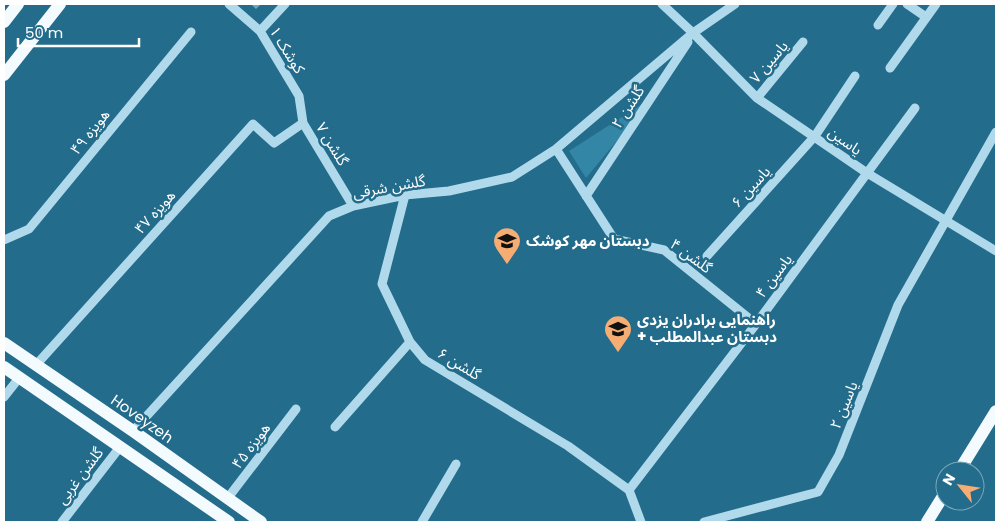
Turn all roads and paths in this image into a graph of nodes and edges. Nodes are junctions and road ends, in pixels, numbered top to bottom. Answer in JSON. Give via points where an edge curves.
{"nodes":[{"id":1,"x":18,"y":4,"type":"edge"},
{"id":2,"x":60,"y":4,"type":"edge"},
{"id":3,"x":229,"y":4,"type":"edge"},
{"id":4,"x":285,"y":4,"type":"edge"},
{"id":5,"x":662,"y":4,"type":"edge"},
{"id":6,"x":735,"y":4,"type":"edge"},
{"id":7,"x":893,"y":4,"type":"edge"},
{"id":8,"x":907,"y":4,"type":"edge"},
{"id":9,"x":936,"y":4,"type":"edge"},
{"id":10,"x":926,"y":17,"type":"junction"},
{"id":11,"x":4,"y":22,"type":"edge"},
{"id":12,"x":878,"y":25,"type":"dead end"},
{"id":13,"x":260,"y":31,"type":"junction"},
{"id":14,"x":191,"y":32,"type":"dead end"},
{"id":15,"x":693,"y":33,"type":"junction"},
{"id":16,"x":803,"y":42,"type":"dead end"},
{"id":17,"x":890,"y":68,"type":"dead end"},
{"id":18,"x":4,"y":75,"type":"edge"},
{"id":19,"x":855,"y":76,"type":"dead end"},
{"id":20,"x":756,"y":98,"type":"junction"},
{"id":21,"x":915,"y":108,"type":"dead end"},
{"id":22,"x":303,"y":122,"type":"junction"},
{"id":23,"x":996,"y":132,"type":"edge"},
{"id":24,"x":815,"y":136,"type":"junction"},
{"id":25,"x":556,"y":149,"type":"junction"},
{"id":26,"x":866,"y":173,"type":"junction"},
{"id":27,"x":405,"y":196,"type":"junction"},
{"id":28,"x":586,"y":196,"type":"junction"},
{"id":29,"x":354,"y":206,"type":"junction"},
{"id":30,"x":947,"y":222,"type":"junction"},
{"id":31,"x":4,"y":240,"type":"edge"},
{"id":32,"x":996,"y":251,"type":"edge"},
{"id":33,"x":707,"y":256,"type":"dead end"},
{"id":34,"x":756,"y":324,"type":"junction"},
{"id":35,"x":410,"y":342,"type":"junction"},
{"id":36,"x":4,"y":343,"type":"edge"},
{"id":37,"x":36,"y":365,"type":"junction"},
{"id":38,"x":4,"y":367,"type":"edge"},
{"id":39,"x":19,"y":378,"type":"junction"},
{"id":40,"x":4,"y":397,"type":"edge"},
{"id":41,"x":296,"y":409,"type":"dead end"},
{"id":42,"x":996,"y":411,"type":"edge"},
{"id":43,"x":335,"y":427,"type":"dead end"},
{"id":44,"x":133,"y":431,"type":"junction"},
{"id":45,"x":120,"y":447,"type":"junction"},
{"id":46,"x":965,"y":461,"type":"edge"},
{"id":47,"x":456,"y":464,"type":"dead end"},
{"id":48,"x":629,"y":490,"type":"junction"},
{"id":49,"x":227,"y":499,"type":"junction"},
{"id":50,"x":935,"y":509,"type":"edge"},
{"id":51,"x":62,"y":522,"type":"edge"},
{"id":52,"x":229,"y":522,"type":"edge"},
{"id":53,"x":261,"y":522,"type":"edge"},
{"id":54,"x":422,"y":522,"type":"edge"},
{"id":55,"x":641,"y":522,"type":"edge"},
{"id":56,"x":704,"y":522,"type":"edge"},
{"id":57,"x":927,"y":522,"type":"edge"}],
"edges":[{"from":1,"to":11,"type":"main road"},
{"from":2,"to":18,"type":"main road"},
{"from":3,"to":13,"type":"street","name":"کوشک ۱"},
{"from":4,"to":13,"type":"street"},
{"from":5,"to":15,"type":"street","name":"یاسین"},
{"from":6,"to":15,"type":"street"},
{"from":7,"to":12,"type":"street"},
{"from":8,"to":10,"type":"street"},
{"from":9,"to":10,"type":"street"},
{"from":10,"to":17,"type":"street"},
{"from":13,"to":22,"type":"street","name":"کوشک ۱","via":[[299,96]]},
{"from":14,"to":31,"type":"street","name":"هویزه ۴۹","via":[[29,229]]},
{"from":15,"to":20,"type":"street","name":"یاسین"},
{"from":15,"to":25,"type":"street","name":"گلشن شرقی"},
{"from":15,"to":28,"type":"street","name":"گلشن ۲"},
{"from":16,"to":20,"type":"street","name":"یاسین ۷"},
{"from":19,"to":24,"type":"street","name":"یاسین ۶"},
{"from":20,"to":24,"type":"street","name":"یاسین"},
{"from":21,"to":26,"type":"street","name":"یاسین ۴"},
{"from":22,"to":29,"type":"street","name":"گلشن ۷"},
{"from":22,"to":37,"type":"street","name":"هویزه ۴۷","via":[[274,143],[253,124]]},
{"from":23,"to":30,"type":"street","name":"یاسین ۲"},
{"from":24,"to":26,"type":"street","name":"یاسین"},
{"from":24,"to":33,"type":"street","name":"یاسین ۶"},
{"from":25,"to":27,"type":"street","name":"گلشن شرقی","via":[[512,177],[449,191]]},
{"from":25,"to":28,"type":"street","name":"گلشن ۴"},
{"from":26,"to":30,"type":"street","name":"یاسین"},
{"from":26,"to":34,"type":"street","name":"یاسین ۴"},
{"from":27,"to":29,"type":"street","name":"گلشن شرقی"},
{"from":27,"to":35,"type":"street","name":"گلشن ۶","via":[[382,284]]},
{"from":28,"to":34,"type":"street","name":"گلشن ۴","via":[[614,240],[664,250]]},
{"from":29,"to":44,"type":"street","name":"گلشن شرقی","via":[[329,216]]},
{"from":30,"to":32,"type":"street","name":"یاسین"},
{"from":30,"to":56,"type":"street","name":"یاسین ۲","via":[[898,305],[839,455],[818,492]]},
{"from":34,"to":48,"type":"street","name":"یاسین ۴"},
{"from":35,"to":43,"type":"street"},
{"from":35,"to":48,"type":"street","name":"گلشن ۶","via":[[425,360],[568,446]]},
{"from":36,"to":37,"type":"main road","name":"Hoveyzeh"},
{"from":37,"to":44,"type":"main road","name":"Hoveyzeh"},
{"from":38,"to":39,"type":"main road"},
{"from":39,"to":40,"type":"street"},
{"from":39,"to":45,"type":"main road"},
{"from":41,"to":49,"type":"street","name":"هویزه ۴۵"},
{"from":42,"to":46,"type":"main road"},
{"from":44,"to":49,"type":"main road","name":"Hoveyzeh"},
{"from":45,"to":51,"type":"street","name":"گلشن غربی"},
{"from":45,"to":52,"type":"main road"},
{"from":47,"to":54,"type":"street"},
{"from":48,"to":55,"type":"street"},
{"from":49,"to":53,"type":"main road","name":"Hoveyzeh"},
{"from":50,"to":57,"type":"main road"}]}
